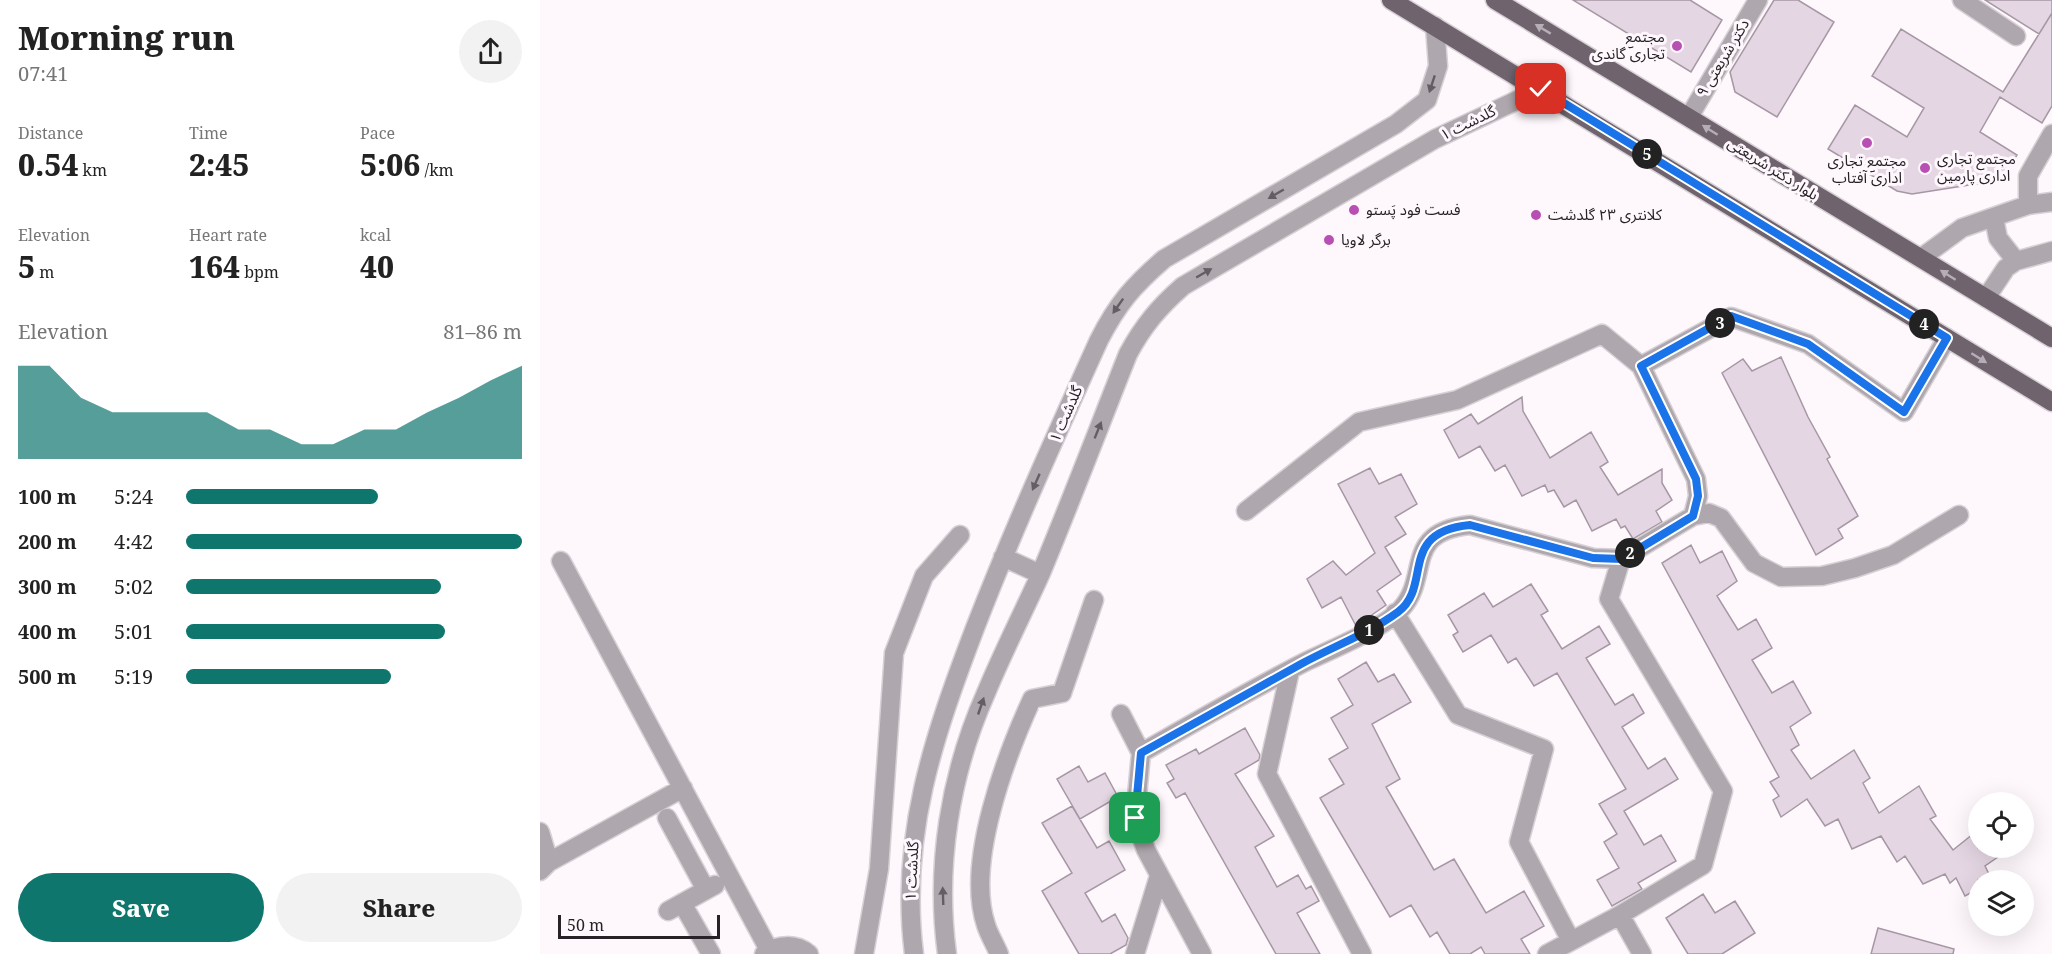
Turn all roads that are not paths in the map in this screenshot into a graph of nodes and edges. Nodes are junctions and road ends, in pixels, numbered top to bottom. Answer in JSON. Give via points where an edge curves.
{"nodes":[{"id":1,"x":1391,"y":0,"type":"edge"},
{"id":2,"x":1495,"y":0,"type":"edge"},
{"id":3,"x":1758,"y":0,"type":"edge"},
{"id":4,"x":1962,"y":0,"type":"edge"},
{"id":5,"x":1435,"y":26,"type":"junction"},
{"id":6,"x":2016,"y":36,"type":"dead end"},
{"id":7,"x":1541,"y":89,"type":"junction"},
{"id":8,"x":1689,"y":117,"type":"junction"},
{"id":9,"x":2052,"y":134,"type":"edge"},
{"id":10,"x":1298,"y":181,"type":"junction"},
{"id":11,"x":2052,"y":202,"type":"edge"},
{"id":12,"x":2028,"y":205,"type":"junction"},
{"id":13,"x":1315,"y":209,"type":"junction"},
{"id":14,"x":1994,"y":218,"type":"junction"},
{"id":15,"x":2052,"y":251,"type":"edge"},
{"id":16,"x":1921,"y":258,"type":"junction"},
{"id":17,"x":2016,"y":261,"type":"junction"},
{"id":18,"x":1986,"y":298,"type":"junction"},
{"id":19,"x":1947,"y":338,"type":"junction"},
{"id":20,"x":2052,"y":338,"type":"edge"},
{"id":21,"x":1641,"y":366,"type":"junction"},
{"id":22,"x":2052,"y":402,"type":"edge"},
{"id":23,"x":1246,"y":511,"type":"dead end"},
{"id":24,"x":1959,"y":515,"type":"dead end"},
{"id":25,"x":1693,"y":516,"type":"junction"},
{"id":26,"x":960,"y":535,"type":"dead end"},
{"id":27,"x":1003,"y":556,"type":"junction"},
{"id":28,"x":1622,"y":559,"type":"junction"},
{"id":29,"x":561,"y":561,"type":"dead end"},
{"id":30,"x":1040,"y":574,"type":"junction"},
{"id":31,"x":1094,"y":600,"type":"dead end"},
{"id":32,"x":1395,"y":613,"type":"junction"},
{"id":33,"x":1290,"y":671,"type":"junction"},
{"id":34,"x":1121,"y":714,"type":"dead end"},
{"id":35,"x":1141,"y":753,"type":"junction"},
{"id":36,"x":683,"y":788,"type":"junction"},
{"id":37,"x":667,"y":818,"type":"dead end"},
{"id":38,"x":540,"y":832,"type":"edge"},
{"id":39,"x":544,"y":867,"type":"edge"},
{"id":40,"x":730,"y":876,"type":"junction"},
{"id":41,"x":1159,"y":876,"type":"junction"},
{"id":42,"x":706,"y":890,"type":"junction"},
{"id":43,"x":1620,"y":915,"type":"junction"},
{"id":44,"x":1571,"y":941,"type":"junction"},
{"id":45,"x":767,"y":952,"type":"edge"},
{"id":46,"x":711,"y":954,"type":"edge"},
{"id":47,"x":809,"y":954,"type":"edge"},
{"id":48,"x":864,"y":954,"type":"edge"},
{"id":49,"x":914,"y":954,"type":"edge"},
{"id":50,"x":947,"y":954,"type":"edge"},
{"id":51,"x":999,"y":954,"type":"edge"},
{"id":52,"x":1135,"y":954,"type":"edge"},
{"id":53,"x":1202,"y":954,"type":"edge"},
{"id":54,"x":1362,"y":954,"type":"edge"},
{"id":55,"x":1547,"y":954,"type":"edge"},
{"id":56,"x":1642,"y":954,"type":"edge"}],
"edges":[{"from":1,"to":5,"type":"main road"},
{"from":8,"to":2,"type":"main road","name":"بلوار دکتر شریعتی","one_way":true},
{"from":3,"to":8,"type":"street","name":"دکتر شریعتی ۹"},
{"from":4,"to":6,"type":"street"},
{"from":5,"to":7,"type":"main road"},
{"from":5,"to":10,"type":"street","name":"گلدشت ۱","one_way":true,"via":[[1438,66],[1427,100],[1396,124]]},
{"from":7,"to":13,"type":"street","name":"گلدشت ۱","via":[[1435,139]]},
{"from":7,"to":19,"type":"main road"},
{"from":16,"to":8,"type":"main road","name":"بلوار دکتر شریعتی","one_way":true,"via":[[1864,227]]},
{"from":9,"to":12,"type":"street","via":[[2028,176]]},
{"from":10,"to":13,"type":"street"},
{"from":10,"to":27,"type":"street","name":"گلدشت ۱","one_way":true,"via":[[1164,259],[1132,287],[1099,340]]},
{"from":11,"to":12,"type":"street"},
{"from":12,"to":14,"type":"street"},
{"from":30,"to":13,"type":"street","name":"گلدشت ۱","one_way":true,"via":[[1128,354],[1156,309],[1183,286]]},
{"from":14,"to":16,"type":"street","via":[[1962,228]]},
{"from":14,"to":17,"type":"street","via":[[1998,238]]},
{"from":15,"to":17,"type":"street"},
{"from":18,"to":16,"type":"main road","name":"بلوار دکتر شریعتی","one_way":true},
{"from":17,"to":18,"type":"street","via":[[2006,268]]},
{"from":18,"to":20,"type":"main road","name":"بلوار دکتر شریعتی"},
{"from":19,"to":21,"type":"street","via":[[1904,412],[1808,344],[1731,316]]},
{"from":19,"to":22,"type":"main road","one_way":true},
{"from":21,"to":23,"type":"street","via":[[1602,334],[1457,400],[1359,422]]},
{"from":21,"to":25,"type":"street","via":[[1696,479],[1698,496]]},
{"from":24,"to":25,"type":"street","via":[[1893,555],[1856,568],[1822,576],[1781,577],[1754,563],[1721,518],[1709,513]]},
{"from":25,"to":28,"type":"street"},
{"from":26,"to":48,"type":"street","via":[[924,576],[894,653],[879,869]]},
{"from":27,"to":30,"type":"street"},
{"from":27,"to":49,"type":"street","name":"گلدشت ۱","via":[[932,748],[917,812],[910,867]]},
{"from":28,"to":32,"type":"street","via":[[1593,558],[1470,525],[1452,527],[1434,537],[1421,551],[1411,595]]},
{"from":28,"to":43,"type":"street","via":[[1609,599],[1723,791],[1703,865]]},
{"from":29,"to":36,"type":"street"},
{"from":50,"to":30,"type":"street","name":"گلدشت ۱","one_way":true,"via":[[942,869],[963,758],[985,695]]},
{"from":31,"to":51,"type":"street","via":[[1062,693],[1032,699],[993,800],[980,873],[985,923]]},
{"from":32,"to":33,"type":"street","via":[[1356,638]]},
{"from":32,"to":44,"type":"street","via":[[1458,715],[1544,748],[1518,842]]},
{"from":33,"to":35,"type":"street"},
{"from":33,"to":54,"type":"street","via":[[1267,774]]},
{"from":34,"to":35,"type":"street"},
{"from":35,"to":41,"type":"street","via":[[1135,818]]},
{"from":36,"to":39,"type":"street"},
{"from":36,"to":40,"type":"street"},
{"from":37,"to":42,"type":"street"},
{"from":38,"to":39,"type":"street"},
{"from":40,"to":42,"type":"street"},
{"from":40,"to":45,"type":"street"},
{"from":41,"to":52,"type":"street"},
{"from":41,"to":53,"type":"street"},
{"from":42,"to":46,"type":"street","via":[[675,907]]},
{"from":43,"to":44,"type":"street"},
{"from":43,"to":56,"type":"street"},
{"from":44,"to":55,"type":"street"},
{"from":45,"to":47,"type":"street","via":[[793,946]]}]}
